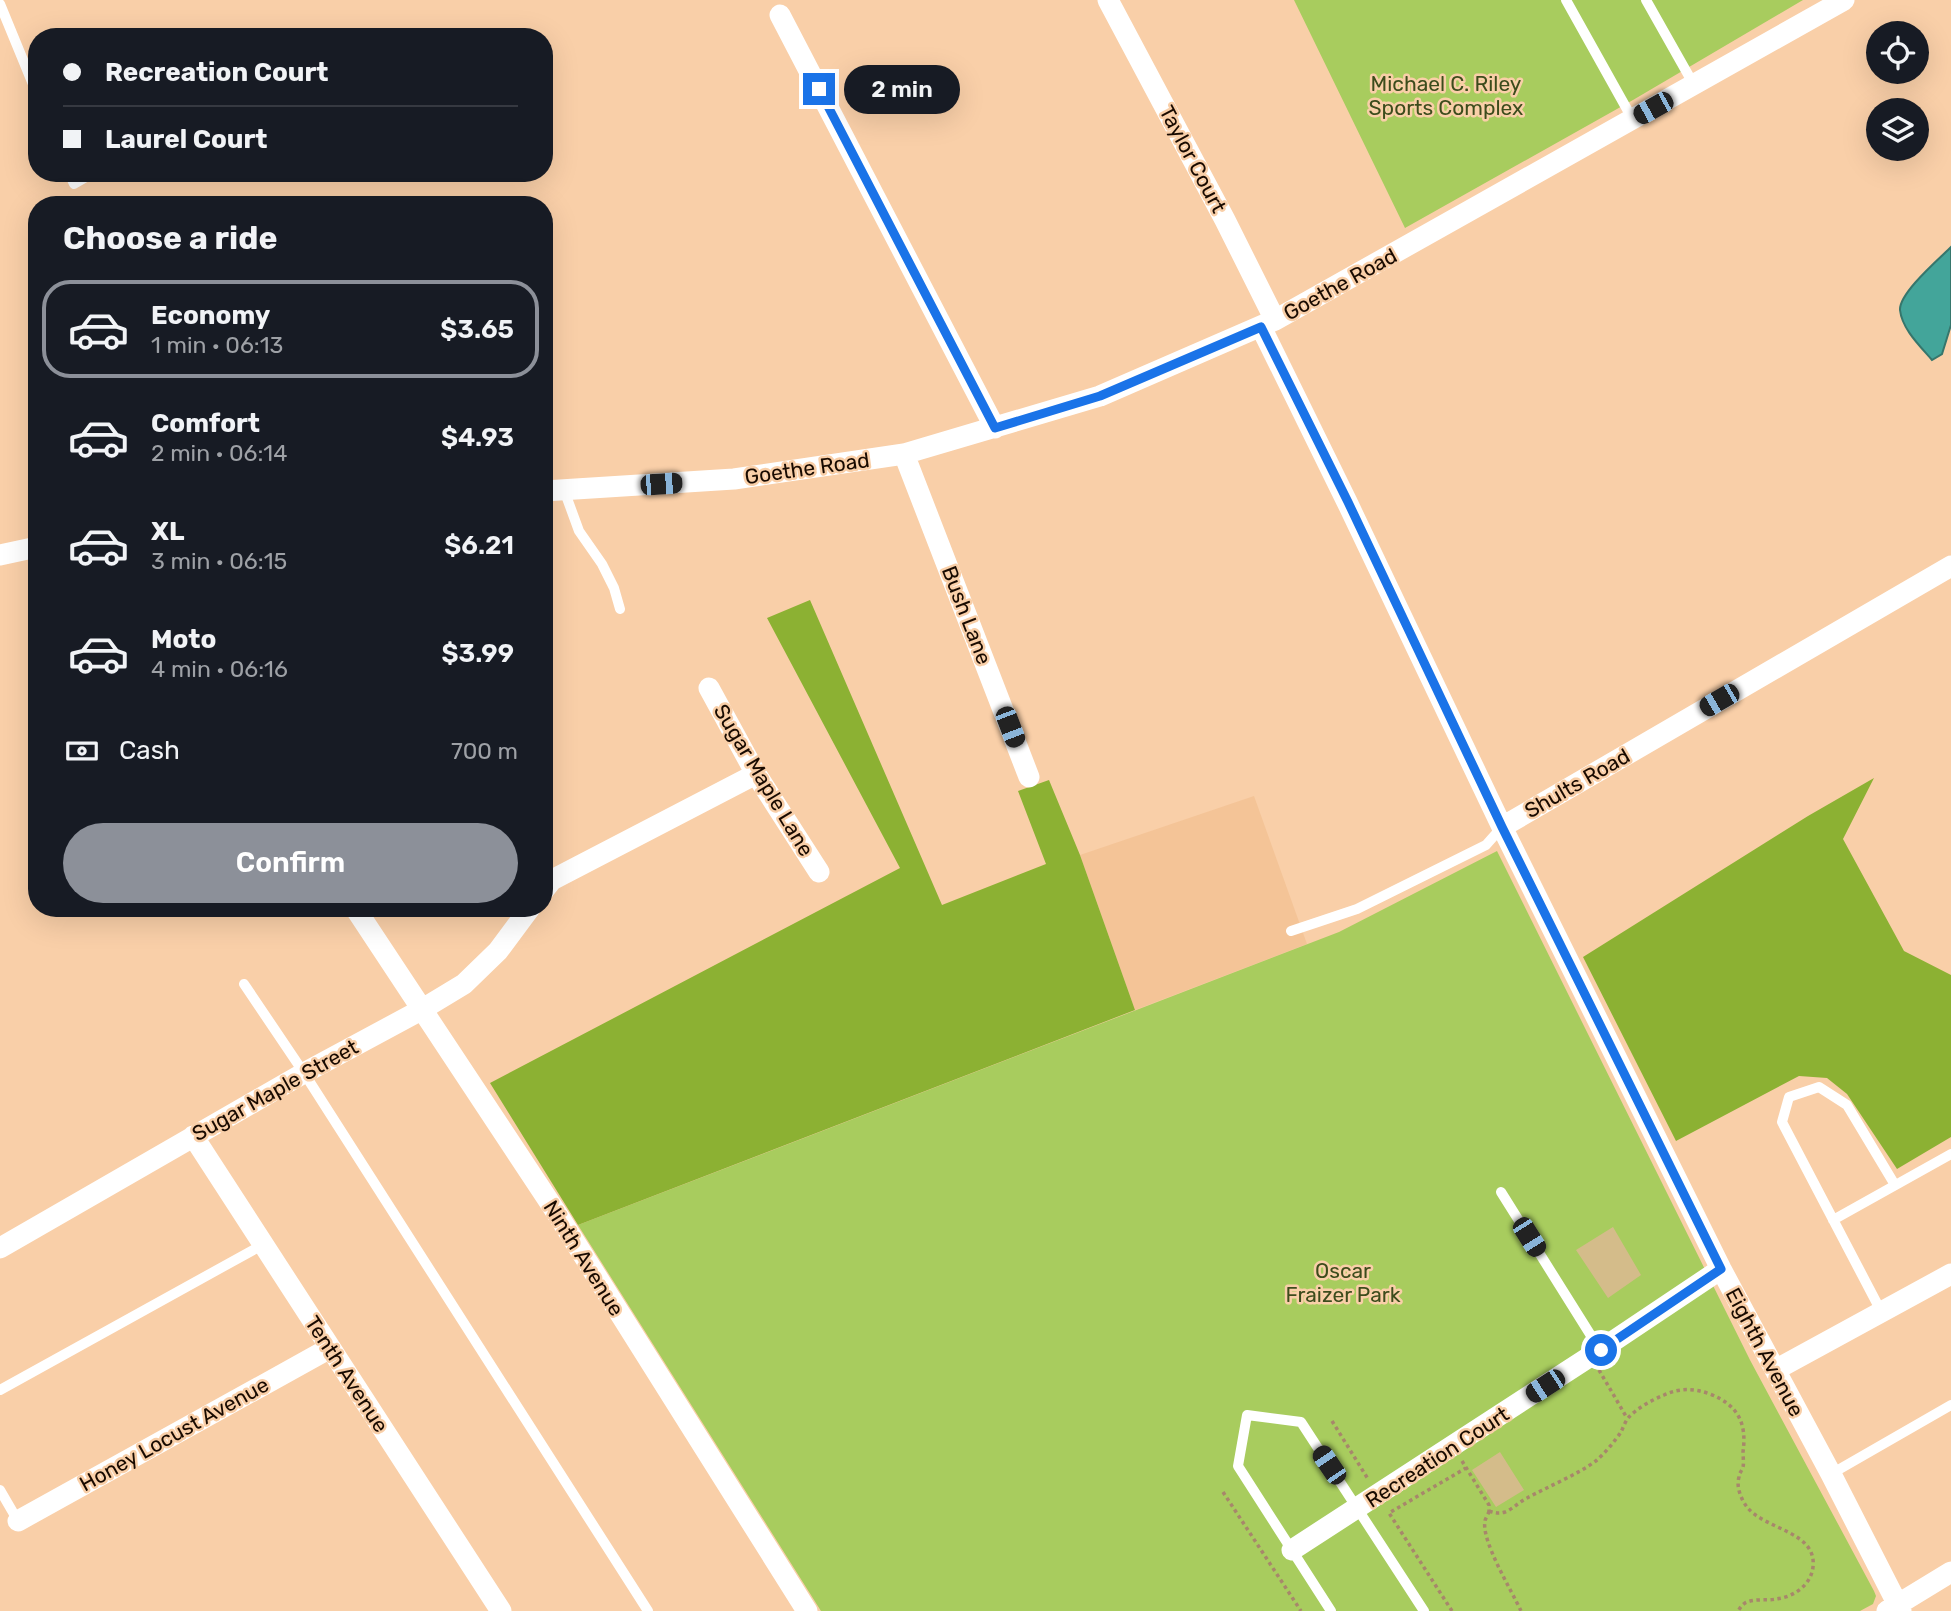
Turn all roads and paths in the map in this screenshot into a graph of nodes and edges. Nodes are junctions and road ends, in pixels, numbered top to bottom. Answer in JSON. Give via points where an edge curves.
{"nodes":[{"id":1,"x":1108,"y":0,"type":"edge"},
{"id":2,"x":1566,"y":0,"type":"edge"},
{"id":3,"x":1646,"y":0,"type":"edge"},
{"id":4,"x":1844,"y":0,"type":"edge"},
{"id":5,"x":0,"y":4,"type":"edge"},
{"id":6,"x":780,"y":15,"type":"dead end"},
{"id":7,"x":28,"y":72,"type":"edge"},
{"id":8,"x":1694,"y":85,"type":"junction"},
{"id":9,"x":1633,"y":120,"type":"junction"},
{"id":10,"x":1268,"y":323,"type":"junction"},
{"id":11,"x":995,"y":428,"type":"junction"},
{"id":12,"x":904,"y":454,"type":"junction"},
{"id":13,"x":554,"y":491,"type":"edge"},
{"id":14,"x":28,"y":549,"type":"edge"},
{"id":15,"x":0,"y":555,"type":"edge"},
{"id":16,"x":1951,"y":566,"type":"edge"},
{"id":17,"x":620,"y":609,"type":"dead end"},
{"id":18,"x":709,"y":688,"type":"dead end"},
{"id":19,"x":756,"y":775,"type":"junction"},
{"id":20,"x":1029,"y":777,"type":"dead end"},
{"id":21,"x":1502,"y":827,"type":"junction"},
{"id":22,"x":820,"y":872,"type":"dead end"},
{"id":23,"x":553,"y":879,"type":"edge"},
{"id":24,"x":361,"y":917,"type":"edge"},
{"id":25,"x":523,"y":917,"type":"edge"},
{"id":26,"x":1292,"y":931,"type":"dead end"},
{"id":27,"x":244,"y":984,"type":"dead end"},
{"id":28,"x":421,"y":1010,"type":"junction"},
{"id":29,"x":304,"y":1073,"type":"junction"},
{"id":30,"x":193,"y":1136,"type":"junction"},
{"id":31,"x":1951,"y":1154,"type":"edge"},
{"id":32,"x":1895,"y":1185,"type":"junction"},
{"id":33,"x":1501,"y":1192,"type":"dead end"},
{"id":34,"x":1833,"y":1220,"type":"junction"},
{"id":35,"x":264,"y":1244,"type":"junction"},
{"id":36,"x":0,"y":1248,"type":"edge"},
{"id":37,"x":1721,"y":1269,"type":"junction"},
{"id":38,"x":1951,"y":1274,"type":"edge"},
{"id":39,"x":1882,"y":1313,"type":"junction"},
{"id":40,"x":330,"y":1348,"type":"junction"},
{"id":41,"x":1595,"y":1353,"type":"junction"},
{"id":42,"x":1776,"y":1370,"type":"junction"},
{"id":43,"x":0,"y":1390,"type":"edge"},
{"id":44,"x":1951,"y":1405,"type":"edge"},
{"id":45,"x":1628,"y":1419,"type":"junction"},
{"id":46,"x":1332,"y":1421,"type":"dead end"},
{"id":47,"x":1453,"y":1446,"type":"junction"},
{"id":48,"x":1466,"y":1468,"type":"junction"},
{"id":49,"x":1831,"y":1474,"type":"junction"},
{"id":50,"x":0,"y":1490,"type":"edge"},
{"id":51,"x":1223,"y":1492,"type":"dead end"},
{"id":52,"x":1384,"y":1504,"type":"junction"},
{"id":53,"x":1358,"y":1508,"type":"junction"},
{"id":54,"x":1489,"y":1511,"type":"junction"},
{"id":55,"x":18,"y":1521,"type":"joint"},
{"id":56,"x":1292,"y":1550,"type":"junction"},
{"id":57,"x":1951,"y":1572,"type":"edge"},
{"id":58,"x":1895,"y":1609,"type":"edge"},
{"id":59,"x":804,"y":1610,"type":"edge"},
{"id":60,"x":501,"y":1611,"type":"edge"},
{"id":61,"x":648,"y":1611,"type":"edge"},
{"id":62,"x":1301,"y":1611,"type":"edge"},
{"id":63,"x":1331,"y":1611,"type":"edge"},
{"id":64,"x":1424,"y":1611,"type":"edge"},
{"id":65,"x":1452,"y":1611,"type":"edge"},
{"id":66,"x":1521,"y":1611,"type":"edge"},
{"id":67,"x":1738,"y":1611,"type":"edge"}],
"edges":[{"from":1,"to":10,"type":"street","name":"Taylor Court","via":[[1225,220]]},
{"from":2,"to":9,"type":"lane"},
{"from":3,"to":8,"type":"lane"},
{"from":4,"to":8,"type":"street","name":"Goethe Road"},
{"from":5,"to":7,"type":"lane"},
{"from":6,"to":11,"type":"street"},
{"from":8,"to":9,"type":"street","name":"Goethe Road"},
{"from":9,"to":10,"type":"street","name":"Goethe Road"},
{"from":10,"to":11,"type":"street","name":"Goethe Road","via":[[1100,396]]},
{"from":10,"to":21,"type":"street","name":"Shults Road"},
{"from":11,"to":12,"type":"street","name":"Goethe Road"},
{"from":12,"to":13,"type":"street","name":"Goethe Road","via":[[734,479]]},
{"from":12,"to":20,"type":"street","name":"Bush Lane"},
{"from":13,"to":17,"type":"lane","via":[[602,564]]},
{"from":14,"to":15,"type":"street"},
{"from":16,"to":21,"type":"street","name":"Shults Road"},
{"from":18,"to":19,"type":"street","name":"Sugar Maple Lane"},
{"from":19,"to":22,"type":"street","name":"Sugar Maple Lane"},
{"from":19,"to":23,"type":"street"},
{"from":21,"to":26,"type":"lane","via":[[1486,845],[1357,909]]},
{"from":21,"to":37,"type":"street","name":"Eighth Avenue"},
{"from":24,"to":28,"type":"street","name":"Ninth Avenue"},
{"from":25,"to":28,"type":"street","name":"Sugar Maple Street","via":[[498,951],[464,984]]},
{"from":27,"to":29,"type":"lane"},
{"from":28,"to":29,"type":"street","name":"Sugar Maple Street"},
{"from":28,"to":59,"type":"street","name":"Ninth Avenue","via":[[558,1215]]},
{"from":29,"to":30,"type":"street","name":"Sugar Maple Street"},
{"from":29,"to":61,"type":"lane"},
{"from":30,"to":35,"type":"street","name":"Tenth Avenue"},
{"from":30,"to":36,"type":"street","name":"Sugar Maple Street"},
{"from":31,"to":32,"type":"lane"},
{"from":32,"to":34,"type":"lane"},
{"from":32,"to":34,"type":"lane","via":[[1847,1105],[1819,1087],[1789,1097],[1782,1122]]},
{"from":33,"to":41,"type":"lane"},
{"from":34,"to":39,"type":"lane"},
{"from":35,"to":40,"type":"street","name":"Tenth Avenue"},
{"from":35,"to":43,"type":"lane"},
{"from":37,"to":41,"type":"street","name":"Recreation Court"},
{"from":37,"to":42,"type":"street","name":"Eighth Avenue"},
{"from":38,"to":39,"type":"street"},
{"from":39,"to":42,"type":"street"},
{"from":40,"to":55,"type":"street","name":"Honey Locust Avenue"},
{"from":40,"to":60,"type":"street","name":"Tenth Avenue"},
{"from":41,"to":45,"type":"path"},
{"from":41,"to":47,"type":"street","name":"Recreation Court"},
{"from":42,"to":49,"type":"street","name":"Eighth Avenue"},
{"from":44,"to":49,"type":"lane"},
{"from":45,"to":54,"type":"path","via":[[1597,1460],[1504,1513]]},
{"from":45,"to":67,"type":"path","via":[[1666,1394],[1686,1388],[1721,1398],[1734,1409],[1746,1439],[1744,1466],[1738,1477],[1740,1495],[1756,1516],[1800,1538],[1811,1551],[1813,1567],[1808,1583],[1790,1596],[1754,1600]]},
{"from":46,"to":52,"type":"path"},
{"from":47,"to":48,"type":"path"},
{"from":47,"to":52,"type":"street","name":"Recreation Court"},
{"from":48,"to":52,"type":"path"},
{"from":48,"to":54,"type":"path"},
{"from":49,"to":58,"type":"street","name":"Eighth Avenue"},
{"from":50,"to":55,"type":"lane"},
{"from":51,"to":62,"type":"path"},
{"from":52,"to":53,"type":"street","name":"Recreation Court"},
{"from":52,"to":65,"type":"path"},
{"from":53,"to":56,"type":"street","name":"Recreation Court"},
{"from":53,"to":56,"type":"lane","via":[[1301,1422],[1247,1415],[1238,1466]]},
{"from":53,"to":64,"type":"lane"},
{"from":54,"to":66,"type":"path","via":[[1485,1530],[1490,1547]]},
{"from":56,"to":63,"type":"lane"},
{"from":57,"to":58,"type":"street"}]}
